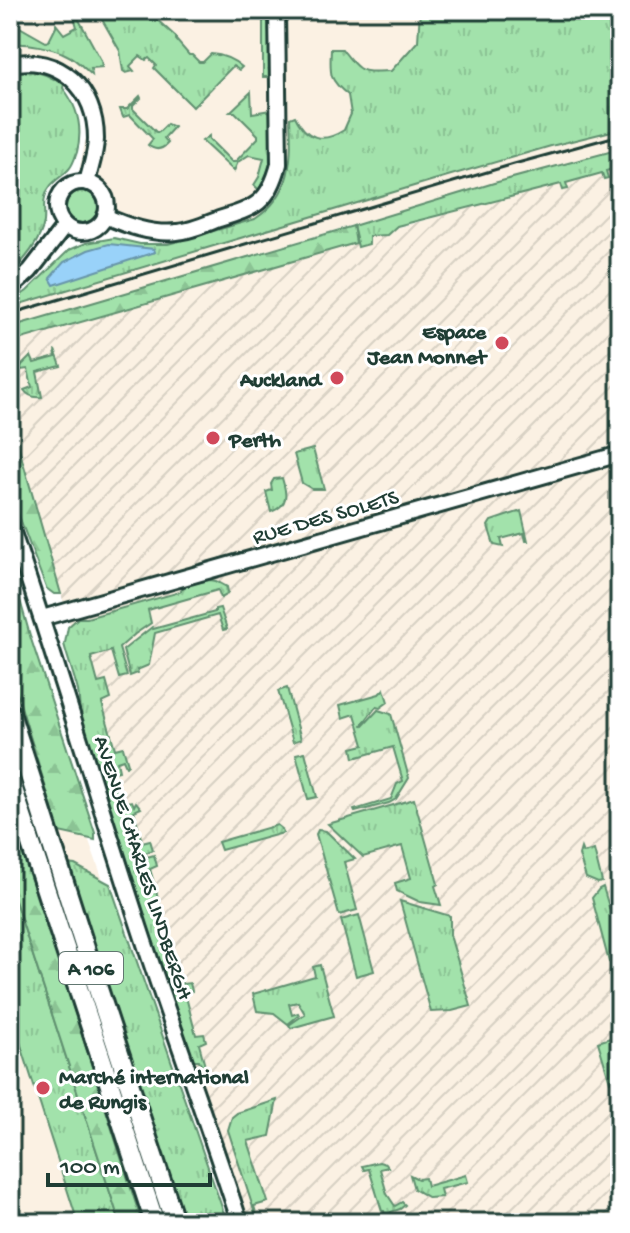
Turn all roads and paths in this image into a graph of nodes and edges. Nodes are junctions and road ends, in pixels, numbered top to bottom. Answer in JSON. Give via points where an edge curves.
{"nodes":[{"id":1,"x":277,"y":10,"type":"edge"},
{"id":2,"x":10,"y":64,"type":"edge"},
{"id":3,"x":87,"y":183,"type":"junction"},
{"id":4,"x":105,"y":216,"type":"junction"},
{"id":5,"x":65,"y":226,"type":"junction"},
{"id":6,"x":10,"y":289,"type":"edge"},
{"id":7,"x":620,"y":454,"type":"edge"},
{"id":8,"x":10,"y":524,"type":"edge"},
{"id":9,"x":42,"y":618,"type":"junction"},
{"id":10,"x":10,"y":713,"type":"edge"},
{"id":11,"x":10,"y":780,"type":"edge"},
{"id":12,"x":155,"y":1223,"type":"edge"},
{"id":13,"x":175,"y":1223,"type":"edge"},
{"id":14,"x":240,"y":1223,"type":"edge"}],
"edges":[{"from":1,"to":4,"type":"main road","via":[[279,164],[262,200],[246,211],[179,232],[151,231]]},
{"from":2,"to":3,"type":"main road","via":[[50,65],[81,87],[97,140]]},
{"from":3,"to":4,"type":"main road","via":[[101,192]]},
{"from":3,"to":5,"type":"main road","via":[[71,184],[59,196],[57,212]]},
{"from":4,"to":5,"type":"main road","via":[[88,231]]},
{"from":5,"to":6,"type":"main road"},
{"from":7,"to":9,"type":"main road","name":"RUE DES SOLETS"},
{"from":8,"to":9,"type":"main road","name":"AVENUE CHARLES LINDBERGH"},
{"from":9,"to":14,"type":"main road","name":"AVENUE CHARLES LINDBERGH"},
{"from":10,"to":13,"type":"highway","number":"A 106"},
{"from":11,"to":12,"type":"highway","number":"A 106"}]}
